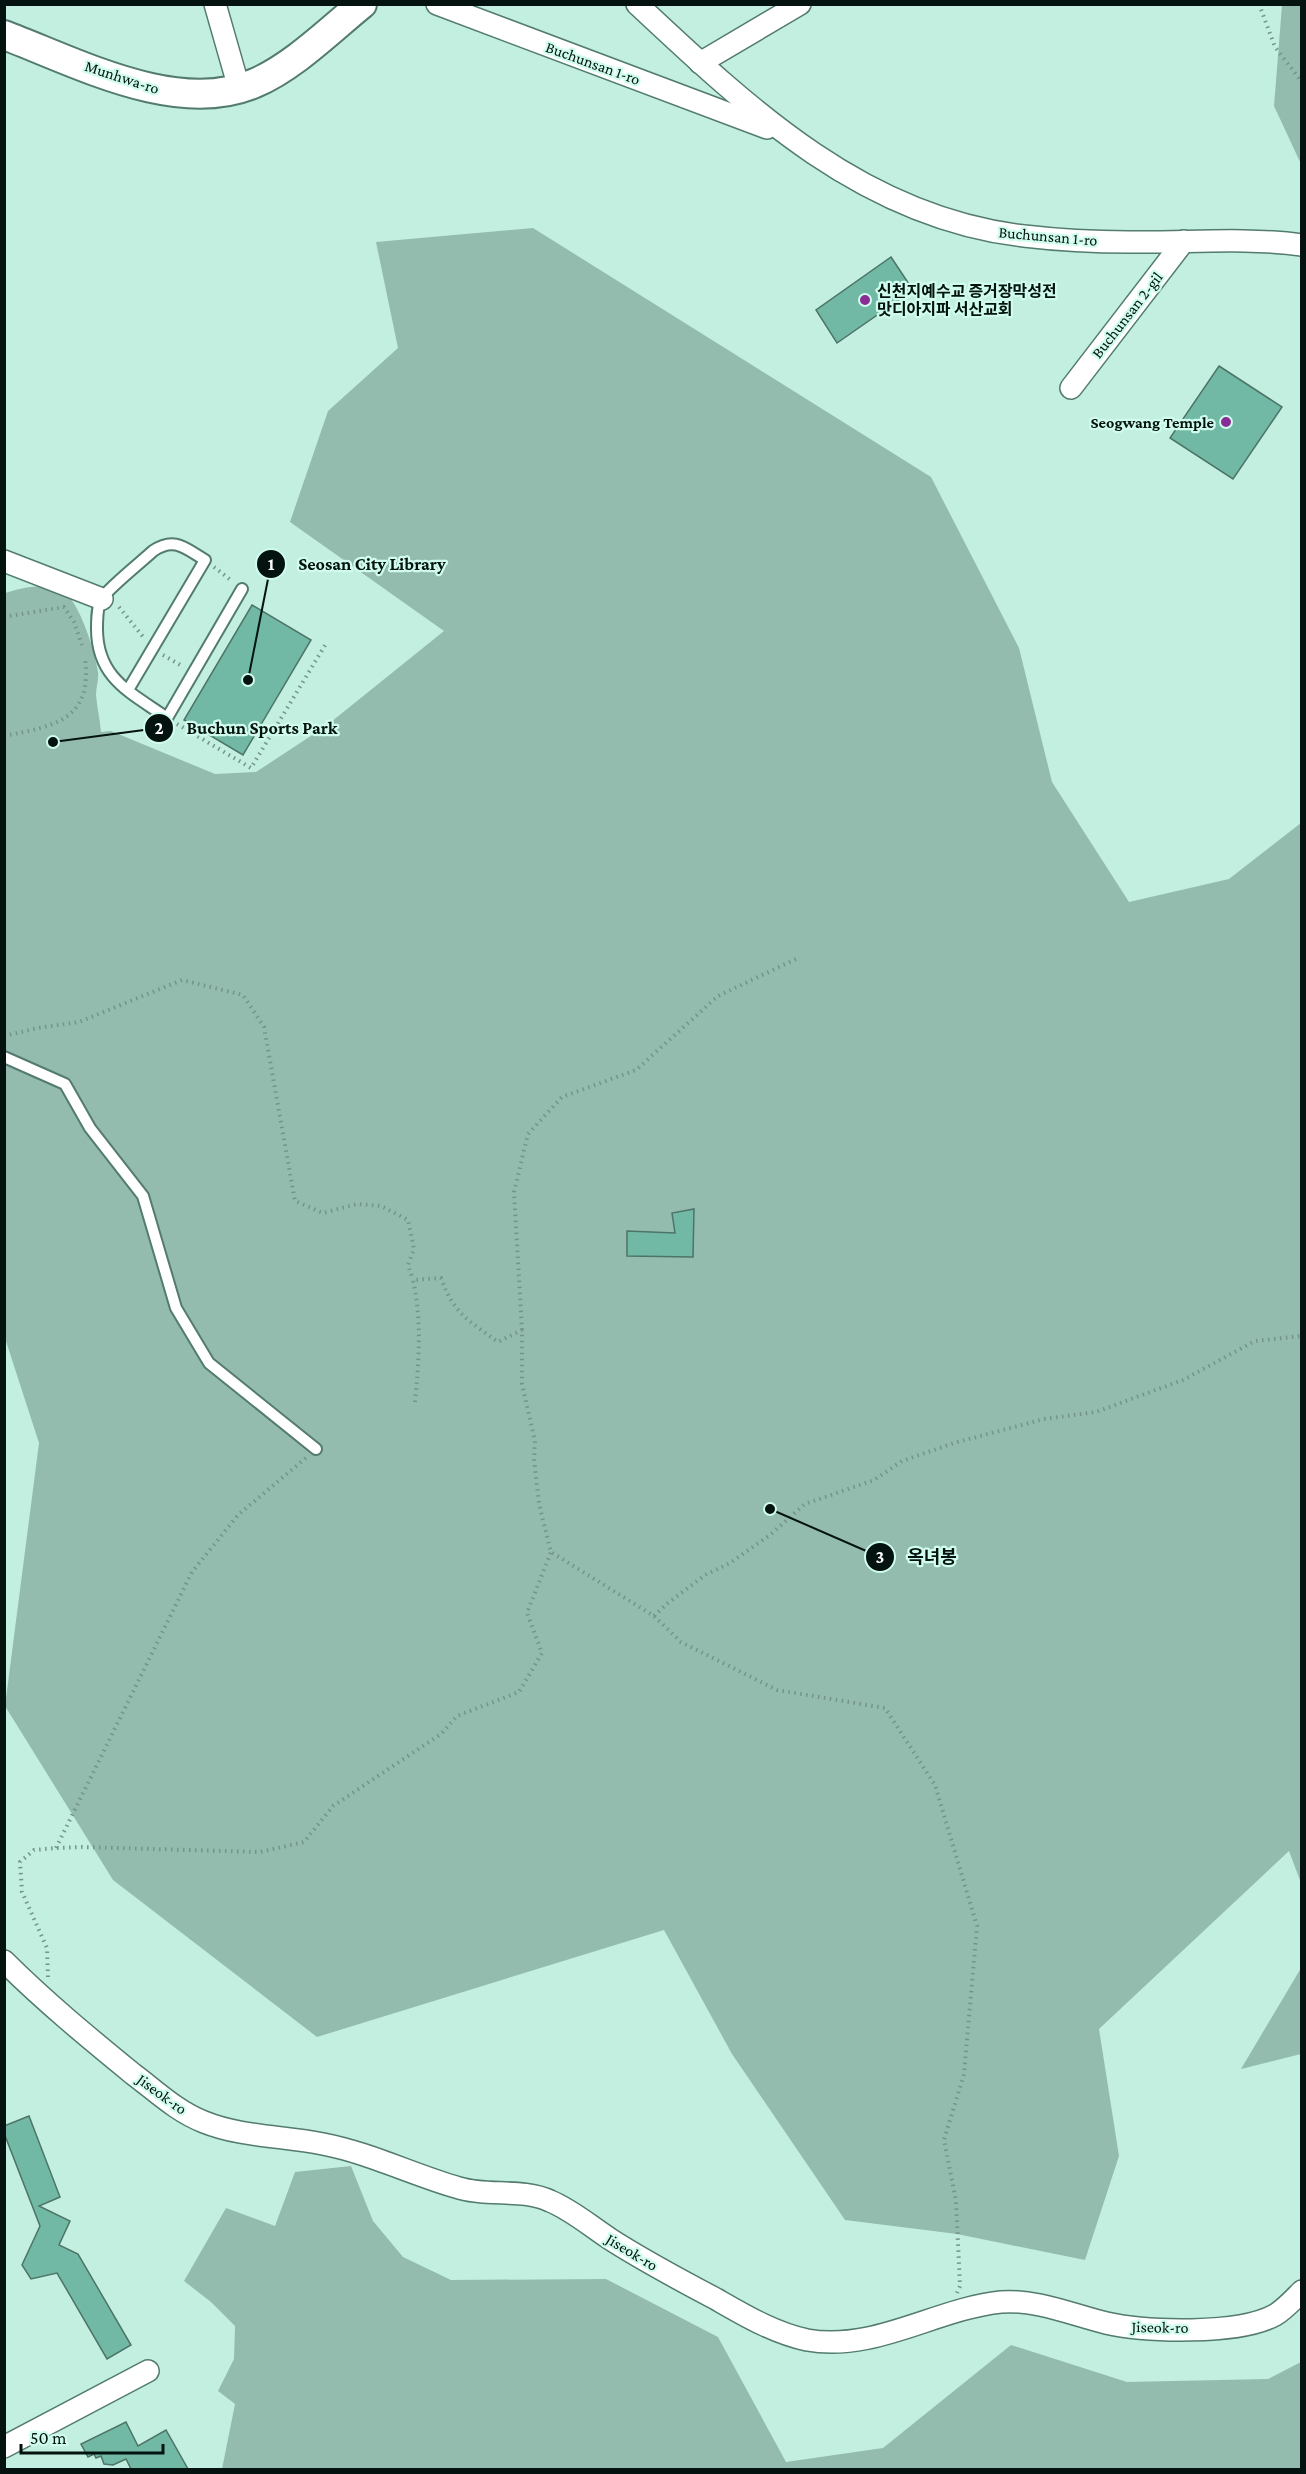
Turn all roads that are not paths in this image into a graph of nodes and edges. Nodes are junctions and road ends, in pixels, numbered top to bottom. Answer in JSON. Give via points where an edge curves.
{"nodes":[{"id":1,"x":215,"y":4,"type":"edge"},
{"id":2,"x":362,"y":4,"type":"edge"},
{"id":3,"x":437,"y":4,"type":"edge"},
{"id":4,"x":637,"y":4,"type":"edge"},
{"id":5,"x":800,"y":4,"type":"edge"},
{"id":6,"x":4,"y":35,"type":"edge"},
{"id":7,"x":700,"y":63,"type":"junction"},
{"id":8,"x":240,"y":88,"type":"junction"},
{"id":9,"x":782,"y":133,"type":"junction"},
{"id":10,"x":1184,"y":242,"type":"junction"},
{"id":11,"x":1302,"y":244,"type":"edge"},
{"id":12,"x":1071,"y":388,"type":"dead end"},
{"id":13,"x":4,"y":561,"type":"edge"},
{"id":14,"x":242,"y":589,"type":"road end"},
{"id":15,"x":102,"y":598,"type":"junction"},
{"id":16,"x":128,"y":690,"type":"junction"},
{"id":17,"x":4,"y":1057,"type":"edge"},
{"id":18,"x":316,"y":1449,"type":"road end"},
{"id":19,"x":4,"y":1960,"type":"edge"},
{"id":20,"x":1302,"y":2291,"type":"edge"},
{"id":21,"x":148,"y":2371,"type":"dead end"},
{"id":22,"x":4,"y":2447,"type":"edge"}],
"edges":[{"from":1,"to":8,"type":"street"},
{"from":2,"to":8,"type":"street","name":"Munhwa-ro","via":[[287,64]]},
{"from":3,"to":9,"type":"street","name":"Buchunsan 1-ro"},
{"from":4,"to":7,"type":"street","name":"Buchunsan 1-ro"},
{"from":5,"to":7,"type":"street"},
{"from":6,"to":8,"type":"street","name":"Munhwa-ro","via":[[144,87],[191,93]]},
{"from":7,"to":9,"type":"street","name":"Buchunsan 1-ro"},
{"from":9,"to":10,"type":"street","name":"Buchunsan 1-ro","via":[[897,202],[963,224],[1024,236]]},
{"from":10,"to":11,"type":"street","name":"Buchunsan 1-ro"},
{"from":10,"to":12,"type":"street","name":"Buchunsan 2-gil"},
{"from":13,"to":15,"type":"street"},
{"from":14,"to":16,"type":"lane","via":[[167,718]]},
{"from":15,"to":16,"type":"lane","via":[[97,626],[101,655],[106,669]]},
{"from":15,"to":16,"type":"lane","via":[[162,545],[180,545],[205,560]]},
{"from":17,"to":18,"type":"lane","via":[[65,1084],[90,1128],[143,1196],[176,1308],[209,1363]]},
{"from":19,"to":20,"type":"street","name":"Jiseok-ro","via":[[167,2102],[204,2122],[326,2144],[466,2190],[545,2198],[667,2273],[782,2333],[807,2340],[847,2342],[895,2332],[969,2307],[1006,2302],[1037,2305],[1136,2329],[1241,2326],[1274,2315]]},
{"from":21,"to":22,"type":"street"}]}
